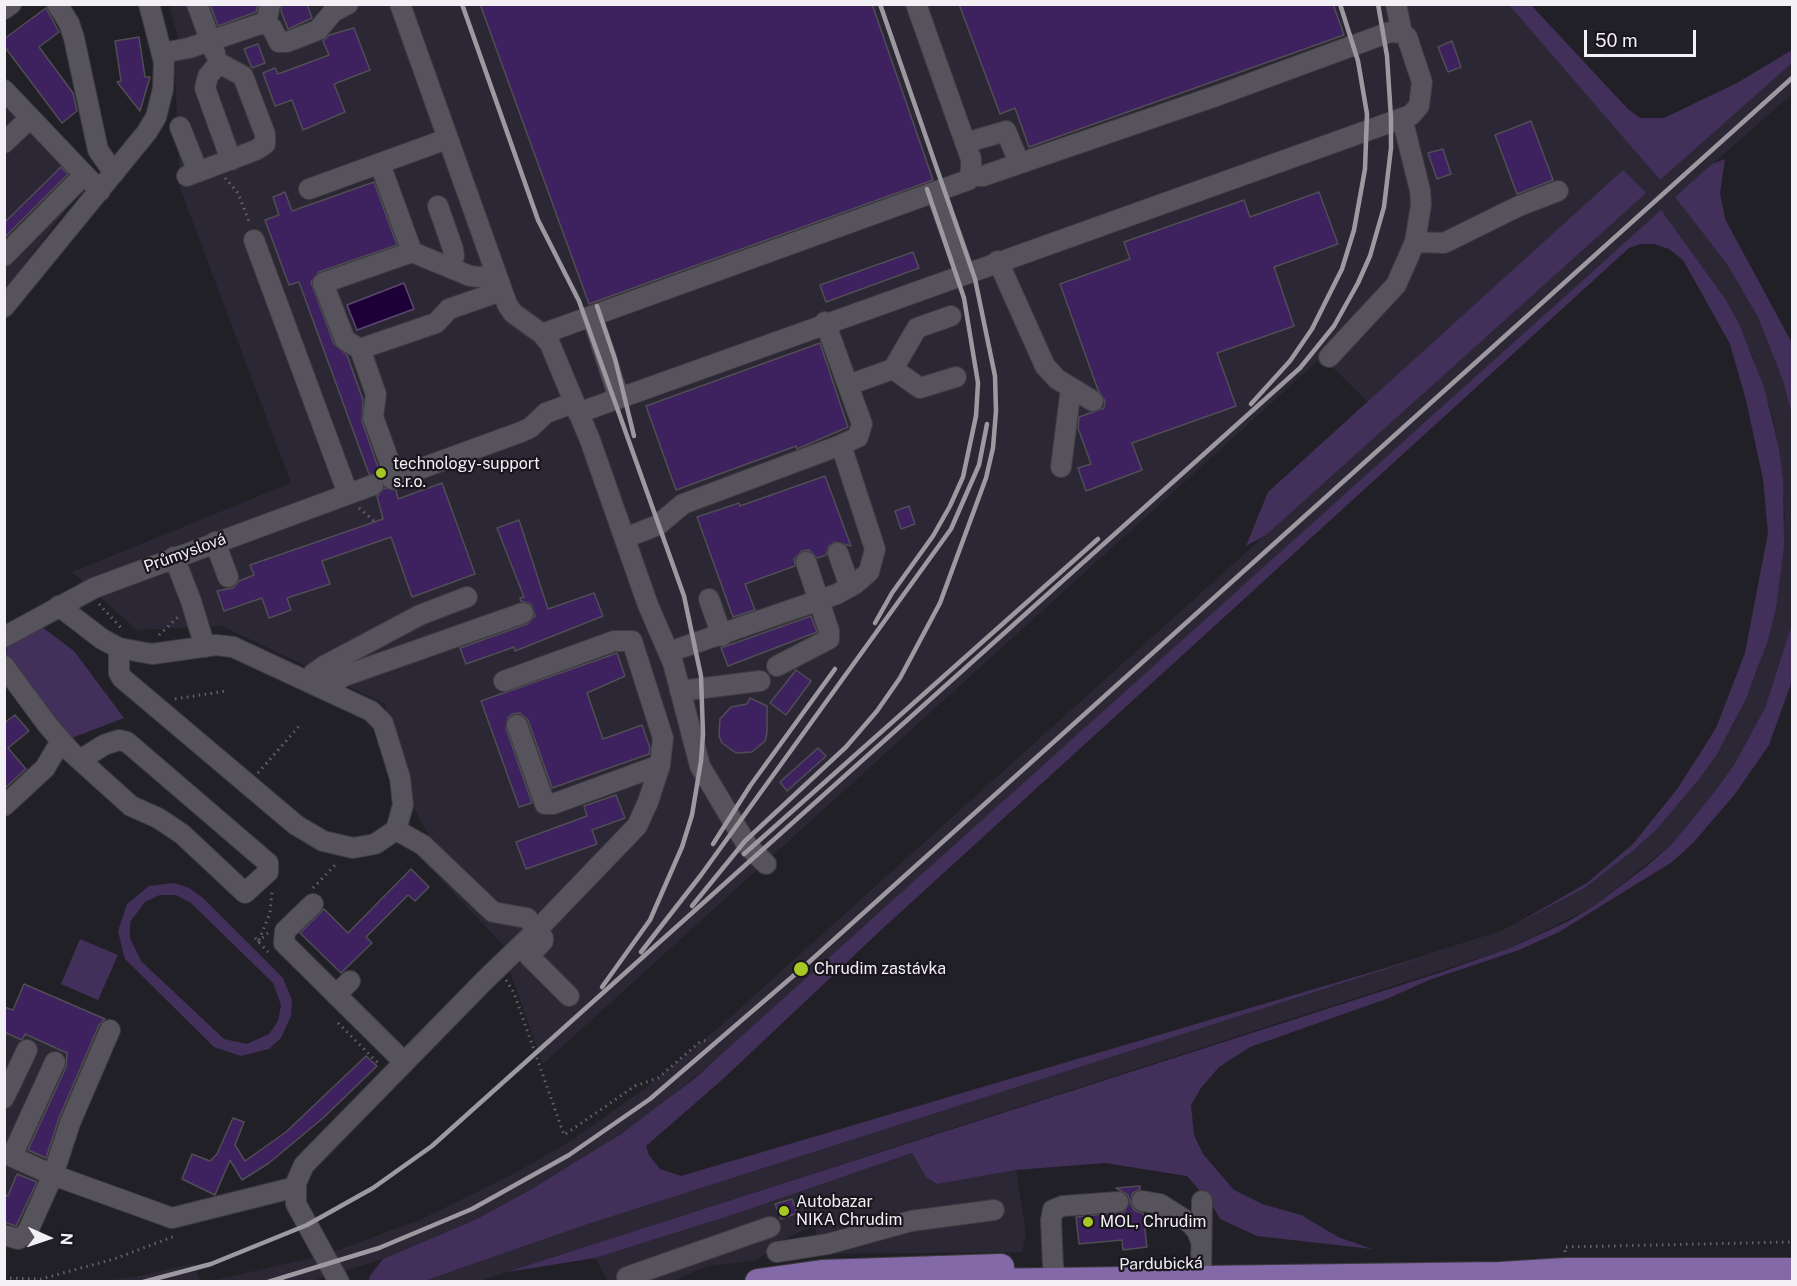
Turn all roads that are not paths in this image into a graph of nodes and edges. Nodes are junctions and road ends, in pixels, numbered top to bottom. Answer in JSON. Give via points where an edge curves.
{"nodes":[{"id":1,"x":11,"y":4,"type":"edge"},
{"id":2,"x":57,"y":4,"type":"edge"},
{"id":3,"x":149,"y":4,"type":"edge"},
{"id":4,"x":197,"y":4,"type":"edge"},
{"id":5,"x":270,"y":4,"type":"edge"},
{"id":6,"x":400,"y":4,"type":"edge"},
{"id":7,"x":916,"y":4,"type":"edge"},
{"id":8,"x":1396,"y":4,"type":"edge"},
{"id":9,"x":338,"y":7,"type":"edge"},
{"id":10,"x":4,"y":9,"type":"edge"},
{"id":11,"x":266,"y":24,"type":"junction"},
{"id":12,"x":1402,"y":33,"type":"junction"},
{"id":13,"x":211,"y":41,"type":"junction"},
{"id":14,"x":163,"y":53,"type":"junction"},
{"id":15,"x":219,"y":63,"type":"junction"},
{"id":16,"x":4,"y":90,"type":"edge"},
{"id":17,"x":30,"y":118,"type":"junction"},
{"id":18,"x":1402,"y":118,"type":"junction"},
{"id":19,"x":180,"y":127,"type":"dead end"},
{"id":20,"x":447,"y":139,"type":"junction"},
{"id":21,"x":4,"y":143,"type":"edge"},
{"id":22,"x":965,"y":143,"type":"junction"},
{"id":23,"x":225,"y":162,"type":"junction"},
{"id":24,"x":1019,"y":163,"type":"junction"},
{"id":25,"x":380,"y":164,"type":"junction"},
{"id":26,"x":114,"y":173,"type":"junction"},
{"id":27,"x":970,"y":176,"type":"junction"},
{"id":28,"x":76,"y":183,"type":"dead end"},
{"id":29,"x":309,"y":189,"type":"dead end"},
{"id":30,"x":100,"y":191,"type":"junction"},
{"id":31,"x":1558,"y":191,"type":"dead end"},
{"id":32,"x":936,"y":193,"type":"junction"},
{"id":33,"x":438,"y":206,"type":"dead end"},
{"id":34,"x":254,"y":240,"type":"road end"},
{"id":35,"x":1415,"y":242,"type":"junction"},
{"id":36,"x":412,"y":252,"type":"junction"},
{"id":37,"x":4,"y":256,"type":"edge"},
{"id":38,"x":998,"y":261,"type":"junction"},
{"id":39,"x":450,"y":267,"type":"junction"},
{"id":40,"x":965,"y":273,"type":"junction"},
{"id":41,"x":498,"y":283,"type":"junction"},
{"id":42,"x":4,"y":307,"type":"edge"},
{"id":43,"x":592,"y":316,"type":"junction"},
{"id":44,"x":951,"y":316,"type":"dead end"},
{"id":45,"x":825,"y":322,"type":"junction"},
{"id":46,"x":542,"y":334,"type":"junction"},
{"id":47,"x":360,"y":349,"type":"junction"},
{"id":48,"x":1329,"y":357,"type":"dead end"},
{"id":49,"x":892,"y":369,"type":"junction"},
{"id":50,"x":956,"y":377,"type":"dead end"},
{"id":51,"x":848,"y":385,"type":"junction"},
{"id":52,"x":1071,"y":388,"type":"junction"},
{"id":53,"x":619,"y":398,"type":"junction"},
{"id":54,"x":1093,"y":401,"type":"dead end"},
{"id":55,"x":575,"y":408,"type":"junction"},
{"id":56,"x":841,"y":445,"type":"junction"},
{"id":57,"x":1061,"y":467,"type":"dead end"},
{"id":58,"x":386,"y":481,"type":"junction"},
{"id":59,"x":348,"y":494,"type":"junction"},
{"id":60,"x":625,"y":538,"type":"junction"},
{"id":61,"x":215,"y":542,"type":"junction"},
{"id":62,"x":838,"y":553,"type":"dead end"},
{"id":63,"x":174,"y":557,"type":"junction"},
{"id":64,"x":806,"y":562,"type":"dead end"},
{"id":65,"x":228,"y":577,"type":"dead end"},
{"id":66,"x":850,"y":588,"type":"junction"},
{"id":67,"x":467,"y":597,"type":"dead end"},
{"id":68,"x":710,"y":599,"type":"dead end"},
{"id":69,"x":819,"y":600,"type":"junction"},
{"id":70,"x":648,"y":605,"type":"junction"},
{"id":71,"x":59,"y":606,"type":"junction"},
{"id":72,"x":523,"y":613,"type":"dead end"},
{"id":73,"x":722,"y":636,"type":"junction"},
{"id":74,"x":4,"y":637,"type":"edge"},
{"id":75,"x":632,"y":641,"type":"junction"},
{"id":76,"x":205,"y":647,"type":"junction"},
{"id":77,"x":119,"y":648,"type":"junction"},
{"id":78,"x":669,"y":652,"type":"junction"},
{"id":79,"x":4,"y":666,"type":"edge"},
{"id":80,"x":777,"y":666,"type":"dead end"},
{"id":81,"x":504,"y":681,"type":"dead end"},
{"id":82,"x":760,"y":681,"type":"dead end"},
{"id":83,"x":309,"y":682,"type":"junction"},
{"id":84,"x":329,"y":691,"type":"junction"},
{"id":85,"x":681,"y":691,"type":"junction"},
{"id":86,"x":517,"y":725,"type":"dead end"},
{"id":87,"x":61,"y":741,"type":"junction"},
{"id":88,"x":80,"y":760,"type":"junction"},
{"id":89,"x":660,"y":765,"type":"junction"},
{"id":90,"x":4,"y":806,"type":"edge"},
{"id":91,"x":396,"y":830,"type":"junction"},
{"id":92,"x":766,"y":864,"type":"dead end"},
{"id":93,"x":314,"y":904,"type":"dead end"},
{"id":94,"x":537,"y":930,"type":"junction"},
{"id":95,"x":350,"y":981,"type":"dead end"},
{"id":96,"x":336,"y":995,"type":"junction"},
{"id":97,"x":568,"y":996,"type":"dead end"},
{"id":98,"x":110,"y":1030,"type":"dead end"},
{"id":99,"x":27,"y":1050,"type":"dead end"},
{"id":100,"x":55,"y":1062,"type":"dead end"},
{"id":101,"x":404,"y":1062,"type":"junction"},
{"id":102,"x":5,"y":1096,"type":"edge"},
{"id":103,"x":34,"y":1107,"type":"junction"},
{"id":104,"x":8,"y":1154,"type":"edge"},
{"id":105,"x":53,"y":1175,"type":"junction"},
{"id":106,"x":296,"y":1187,"type":"junction"},
{"id":107,"x":1142,"y":1201,"type":"dead end"},
{"id":108,"x":1202,"y":1201,"type":"dead end"},
{"id":109,"x":1118,"y":1202,"type":"dead end"},
{"id":110,"x":994,"y":1210,"type":"dead end"},
{"id":111,"x":4,"y":1235,"type":"edge"},
{"id":112,"x":777,"y":1252,"type":"junction"},
{"id":113,"x":1201,"y":1260,"type":"junction"},
{"id":114,"x":1565,"y":1271,"type":"junction"},
{"id":115,"x":1792,"y":1271,"type":"edge"},
{"id":116,"x":1055,"y":1273,"type":"edge"},
{"id":117,"x":627,"y":1277,"type":"dead end"},
{"id":118,"x":339,"y":1281,"type":"edge"},
{"id":119,"x":763,"y":1281,"type":"edge"},
{"id":120,"x":977,"y":1281,"type":"edge"}],
"edges":[{"from":1,"to":10,"type":"street"},
{"from":2,"to":26,"type":"street","via":[[74,38],[98,150]]},
{"from":3,"to":14,"type":"street"},
{"from":4,"to":13,"type":"street"},
{"from":5,"to":11,"type":"street"},
{"from":6,"to":20,"type":"street"},
{"from":7,"to":22,"type":"street"},
{"from":8,"to":12,"type":"street"},
{"from":9,"to":11,"type":"street","via":[[318,30],[284,43]]},
{"from":11,"to":13,"type":"street"},
{"from":12,"to":18,"type":"street","via":[[1411,45],[1422,91],[1416,112]]},
{"from":12,"to":24,"type":"street","via":[[1390,32]]},
{"from":13,"to":14,"type":"street"},
{"from":13,"to":15,"type":"street"},
{"from":14,"to":26,"type":"street","via":[[165,75],[156,117]]},
{"from":15,"to":23,"type":"street","via":[[208,76],[205,88]]},
{"from":15,"to":23,"type":"street","via":[[243,76],[266,137],[263,146]]},
{"from":16,"to":17,"type":"street"},
{"from":17,"to":21,"type":"street"},
{"from":17,"to":30,"type":"street"},
{"from":18,"to":35,"type":"street","via":[[1420,190]]},
{"from":18,"to":38,"type":"street","name":"Průmyslová"},
{"from":19,"to":23,"type":"street","via":[[192,174]]},
{"from":20,"to":25,"type":"street"},
{"from":20,"to":41,"type":"street"},
{"from":22,"to":24,"type":"street","via":[[1006,131]]},
{"from":22,"to":27,"type":"street","via":[[971,159]]},
{"from":24,"to":27,"type":"street","via":[[983,176]]},
{"from":25,"to":29,"type":"street"},
{"from":25,"to":36,"type":"street"},
{"from":26,"to":30,"type":"street"},
{"from":27,"to":32,"type":"street","via":[[963,183]]},
{"from":28,"to":37,"type":"street"},
{"from":30,"to":42,"type":"street"},
{"from":31,"to":35,"type":"street","via":[[1444,243]]},
{"from":32,"to":40,"type":"street"},
{"from":32,"to":43,"type":"street"},
{"from":33,"to":39,"type":"street","via":[[453,249]]},
{"from":34,"to":59,"type":"street"},
{"from":35,"to":48,"type":"street","via":[[1396,285]]},
{"from":36,"to":39,"type":"street"},
{"from":36,"to":47,"type":"street","via":[[323,284],[345,340]]},
{"from":38,"to":40,"type":"street","name":"Průmyslová"},
{"from":38,"to":52,"type":"street","via":[[1045,366]]},
{"from":39,"to":41,"type":"street"},
{"from":40,"to":45,"type":"street","name":"Průmyslová"},
{"from":41,"to":46,"type":"street","via":[[513,313]]},
{"from":41,"to":47,"type":"street","via":[[449,309],[436,323]]},
{"from":43,"to":46,"type":"street"},
{"from":43,"to":53,"type":"street"},
{"from":44,"to":49,"type":"street","via":[[917,328]]},
{"from":45,"to":51,"type":"street"},
{"from":45,"to":53,"type":"street","name":"Průmyslová"},
{"from":46,"to":55,"type":"street","via":[[553,351]]},
{"from":47,"to":58,"type":"street","via":[[376,394],[373,417]]},
{"from":49,"to":50,"type":"street","via":[[920,388]]},
{"from":49,"to":51,"type":"street"},
{"from":51,"to":56,"type":"street","via":[[862,428],[855,440]]},
{"from":52,"to":54,"type":"street"},
{"from":52,"to":57,"type":"street"},
{"from":53,"to":55,"type":"street","name":"Průmyslová"},
{"from":55,"to":58,"type":"street","name":"Průmyslová","via":[[546,413],[521,432]]},
{"from":55,"to":60,"type":"street"},
{"from":56,"to":60,"type":"street","via":[[683,504],[658,525]]},
{"from":56,"to":66,"type":"street","via":[[874,549],[869,572]]},
{"from":58,"to":59,"type":"street","name":"Průmyslová"},
{"from":59,"to":61,"type":"street","name":"Průmyslová"},
{"from":60,"to":70,"type":"street"},
{"from":61,"to":63,"type":"street","name":"Průmyslová"},
{"from":61,"to":65,"type":"street"},
{"from":62,"to":66,"type":"street"},
{"from":63,"to":71,"type":"street","name":"Průmyslová"},
{"from":63,"to":76,"type":"street"},
{"from":64,"to":69,"type":"street"},
{"from":66,"to":69,"type":"street"},
{"from":67,"to":83,"type":"street","via":[[420,615],[324,666]]},
{"from":68,"to":73,"type":"street"},
{"from":69,"to":73,"type":"street"},
{"from":69,"to":80,"type":"street","via":[[829,639]]},
{"from":70,"to":75,"type":"street"},
{"from":70,"to":78,"type":"street"},
{"from":71,"to":74,"type":"street","name":"Průmyslová"},
{"from":71,"to":77,"type":"street"},
{"from":72,"to":84,"type":"street","via":[[344,676]]},
{"from":73,"to":78,"type":"street"},
{"from":75,"to":81,"type":"street","via":[[614,641]]},
{"from":75,"to":89,"type":"street","via":[[663,738]]},
{"from":76,"to":77,"type":"street","via":[[152,654]]},
{"from":76,"to":83,"type":"street","via":[[232,646]]},
{"from":77,"to":91,"type":"street","via":[[122,678],[296,825],[323,840],[353,848],[375,844]]},
{"from":78,"to":85,"type":"street"},
{"from":79,"to":87,"type":"street"},
{"from":82,"to":85,"type":"street"},
{"from":83,"to":84,"type":"street"},
{"from":84,"to":91,"type":"street","via":[[371,711],[383,723],[402,789],[403,812]]},
{"from":85,"to":92,"type":"street","via":[[700,766],[747,845]]},
{"from":86,"to":89,"type":"street","via":[[545,804]]},
{"from":87,"to":88,"type":"street"},
{"from":87,"to":90,"type":"street","via":[[45,768]]},
{"from":88,"to":88,"type":"street","via":[[131,806],[189,840],[241,891],[248,893],[270,868],[127,742],[119,740],[104,745]]},
{"from":89,"to":94,"type":"street","via":[[637,826]]},
{"from":91,"to":94,"type":"street","via":[[423,845],[493,912],[523,916]]},
{"from":93,"to":96,"type":"street","via":[[285,931],[283,939],[287,948]]},
{"from":94,"to":97,"type":"street","via":[[543,941],[530,956]]},
{"from":94,"to":101,"type":"street"},
{"from":95,"to":96,"type":"street"},
{"from":96,"to":101,"type":"street"},
{"from":98,"to":105,"type":"street","via":[[70,1123]]},
{"from":99,"to":102,"type":"street"},
{"from":100,"to":103,"type":"street"},
{"from":101,"to":106,"type":"street","via":[[311,1155],[300,1171]]},
{"from":102,"to":103,"type":"street"},
{"from":103,"to":104,"type":"street"},
{"from":104,"to":105,"type":"street"},
{"from":105,"to":106,"type":"street","via":[[172,1218]]},
{"from":105,"to":111,"type":"street","via":[[27,1233],[18,1239]]},
{"from":106,"to":118,"type":"street","via":[[298,1208]]},
{"from":107,"to":113,"type":"street","via":[[1160,1204],[1190,1223],[1197,1231]]},
{"from":108,"to":113,"type":"street"},
{"from":109,"to":116,"type":"street","via":[[1053,1210]]},
{"from":110,"to":112,"type":"street","via":[[911,1221],[828,1244]]},
{"from":112,"to":117,"type":"street","via":[[768,1219]]},
{"from":112,"to":119,"type":"street"},
{"from":113,"to":114,"type":"main road","name":"Pardubická"},
{"from":113,"to":114,"type":"main road","name":"Pardubická","via":[[1501,1275]]},
{"from":113,"to":116,"type":"main road","name":"Pardubická"},
{"from":114,"to":115,"type":"main road"},
{"from":116,"to":119,"type":"main road","name":"Pardubická","via":[[864,1270]]},
{"from":116,"to":120,"type":"main road","name":"Pardubická"}]}
